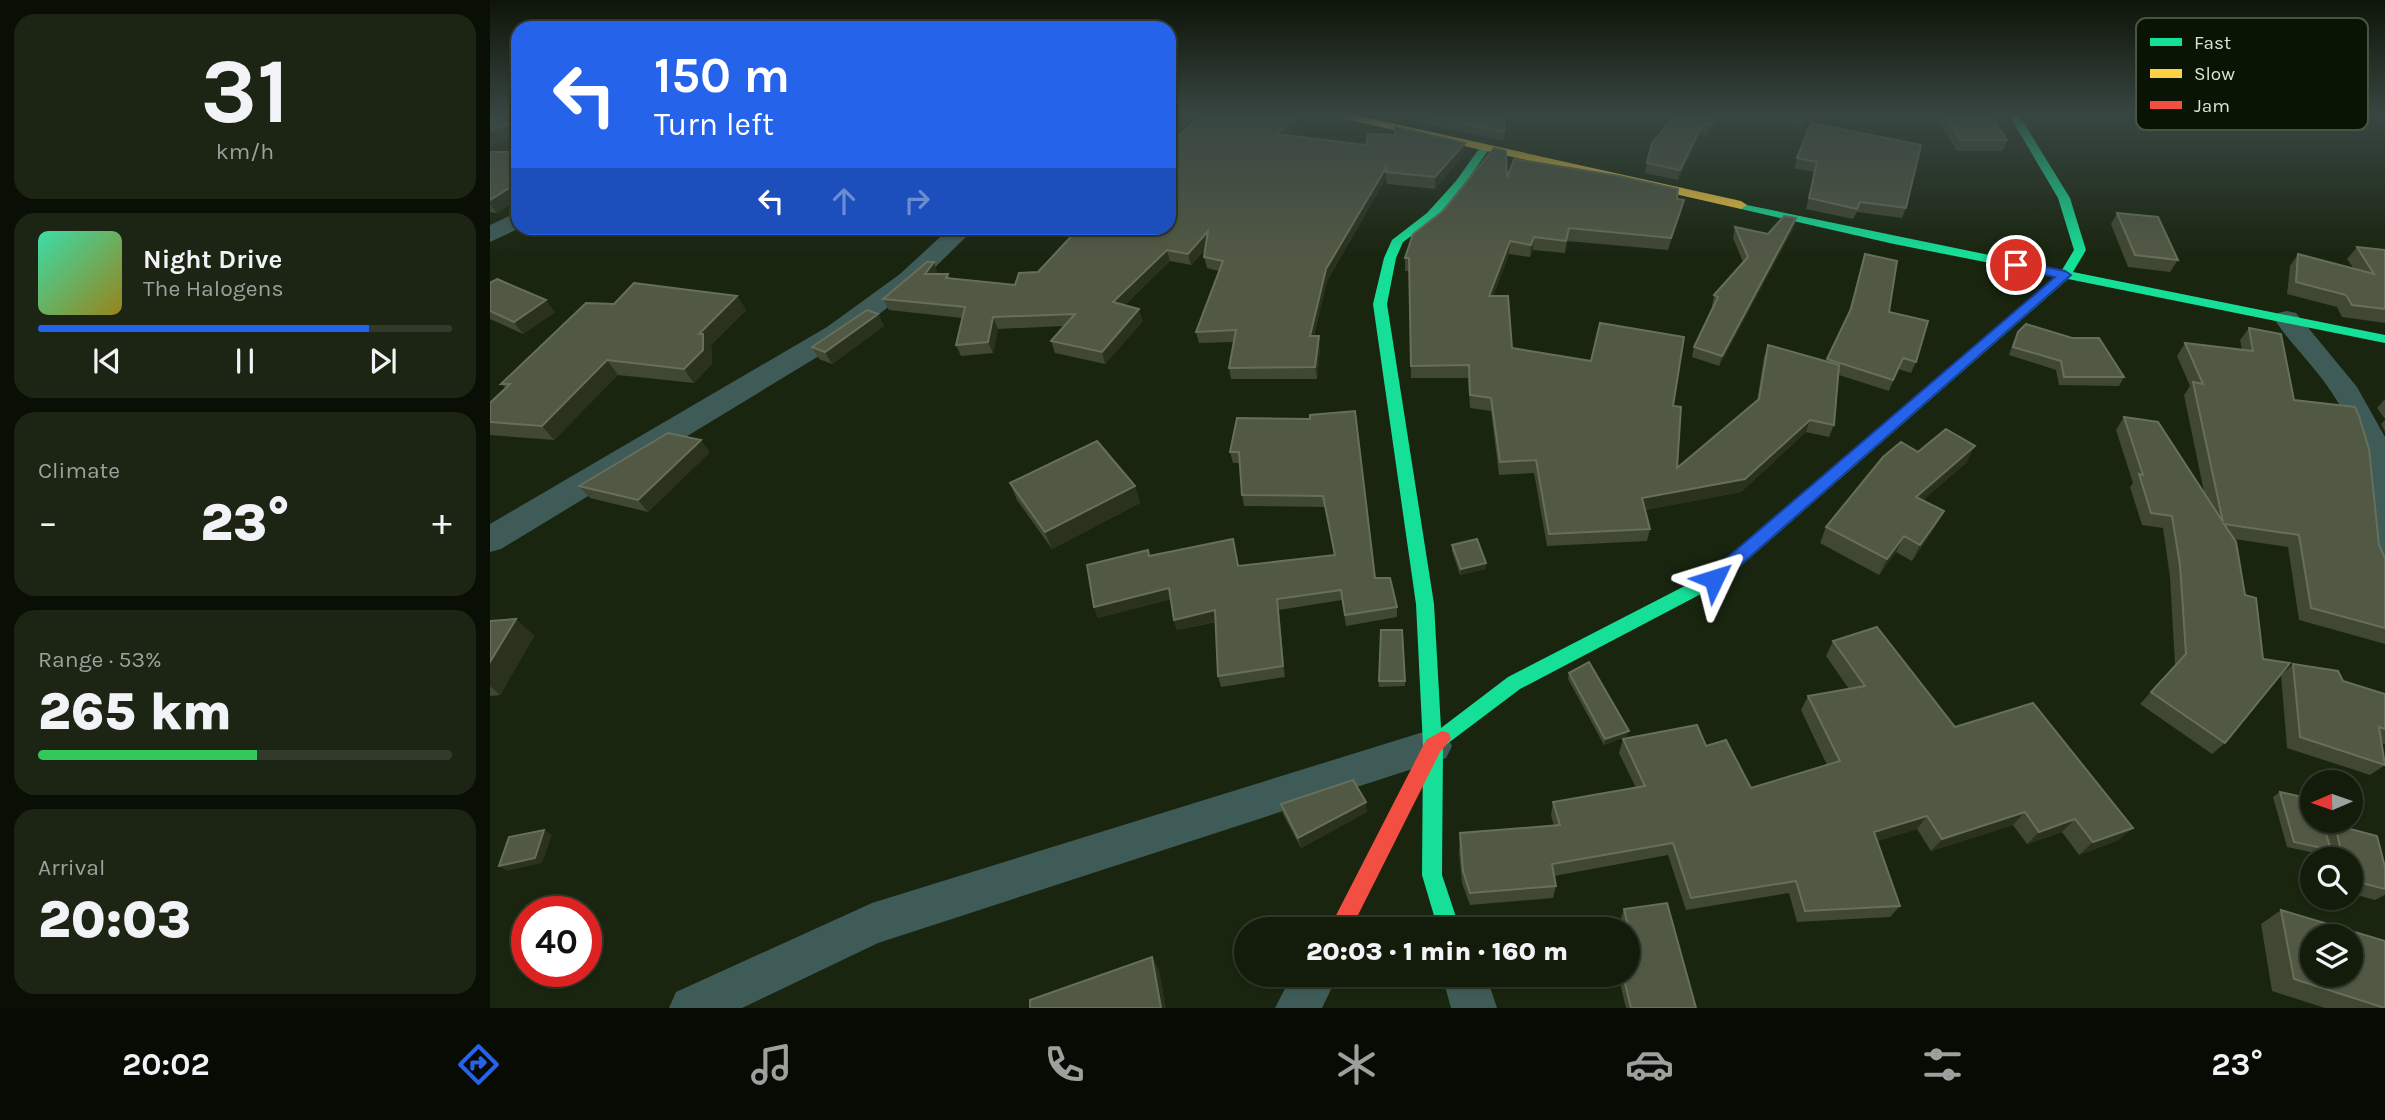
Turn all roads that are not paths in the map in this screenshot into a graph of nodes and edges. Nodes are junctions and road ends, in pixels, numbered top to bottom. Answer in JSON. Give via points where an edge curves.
{"nodes":[{"id":1,"x":1475,"y":162,"type":"edge"},
{"id":2,"x":1547,"y":162,"type":"edge"},
{"id":3,"x":2042,"y":162,"type":"edge"},
{"id":4,"x":511,"y":223,"type":"edge"},
{"id":5,"x":490,"y":235,"type":"edge"},
{"id":6,"x":955,"y":235,"type":"edge"},
{"id":7,"x":2065,"y":275,"type":"junction"},
{"id":8,"x":2287,"y":319,"type":"junction"},
{"id":9,"x":2385,"y":339,"type":"edge"},
{"id":10,"x":490,"y":540,"type":"edge"},
{"id":11,"x":2385,"y":557,"type":"edge"},
{"id":12,"x":1433,"y":746,"type":"junction"},
{"id":13,"x":1346,"y":917,"type":"edge"},
{"id":14,"x":1445,"y":917,"type":"edge"},
{"id":15,"x":1309,"y":987,"type":"edge"},
{"id":16,"x":1468,"y":987,"type":"edge"},
{"id":17,"x":692,"y":1008,"type":"edge"},
{"id":18,"x":1298,"y":1008,"type":"edge"},
{"id":19,"x":1474,"y":1008,"type":"edge"}],
"edges":[{"from":1,"to":12,"type":"street","via":[[1431,216],[1398,240],[1380,304],[1425,604]]},
{"from":2,"to":7,"type":"street"},
{"from":3,"to":7,"type":"street","via":[[2064,198],[2080,250]]},
{"from":4,"to":5,"type":"street"},
{"from":6,"to":10,"type":"street","via":[[909,279],[837,333]]},
{"from":7,"to":8,"type":"street"},
{"from":7,"to":12,"type":"street","via":[[1714,579],[1514,683]]},
{"from":8,"to":9,"type":"street"},
{"from":8,"to":11,"type":"street","via":[[2343,386],[2373,444]]},
{"from":12,"to":13,"type":"street"},
{"from":12,"to":14,"type":"street","via":[[1432,875]]},
{"from":12,"to":17,"type":"street","via":[[872,924]]},
{"from":15,"to":18,"type":"street"},
{"from":16,"to":19,"type":"street"}]}
